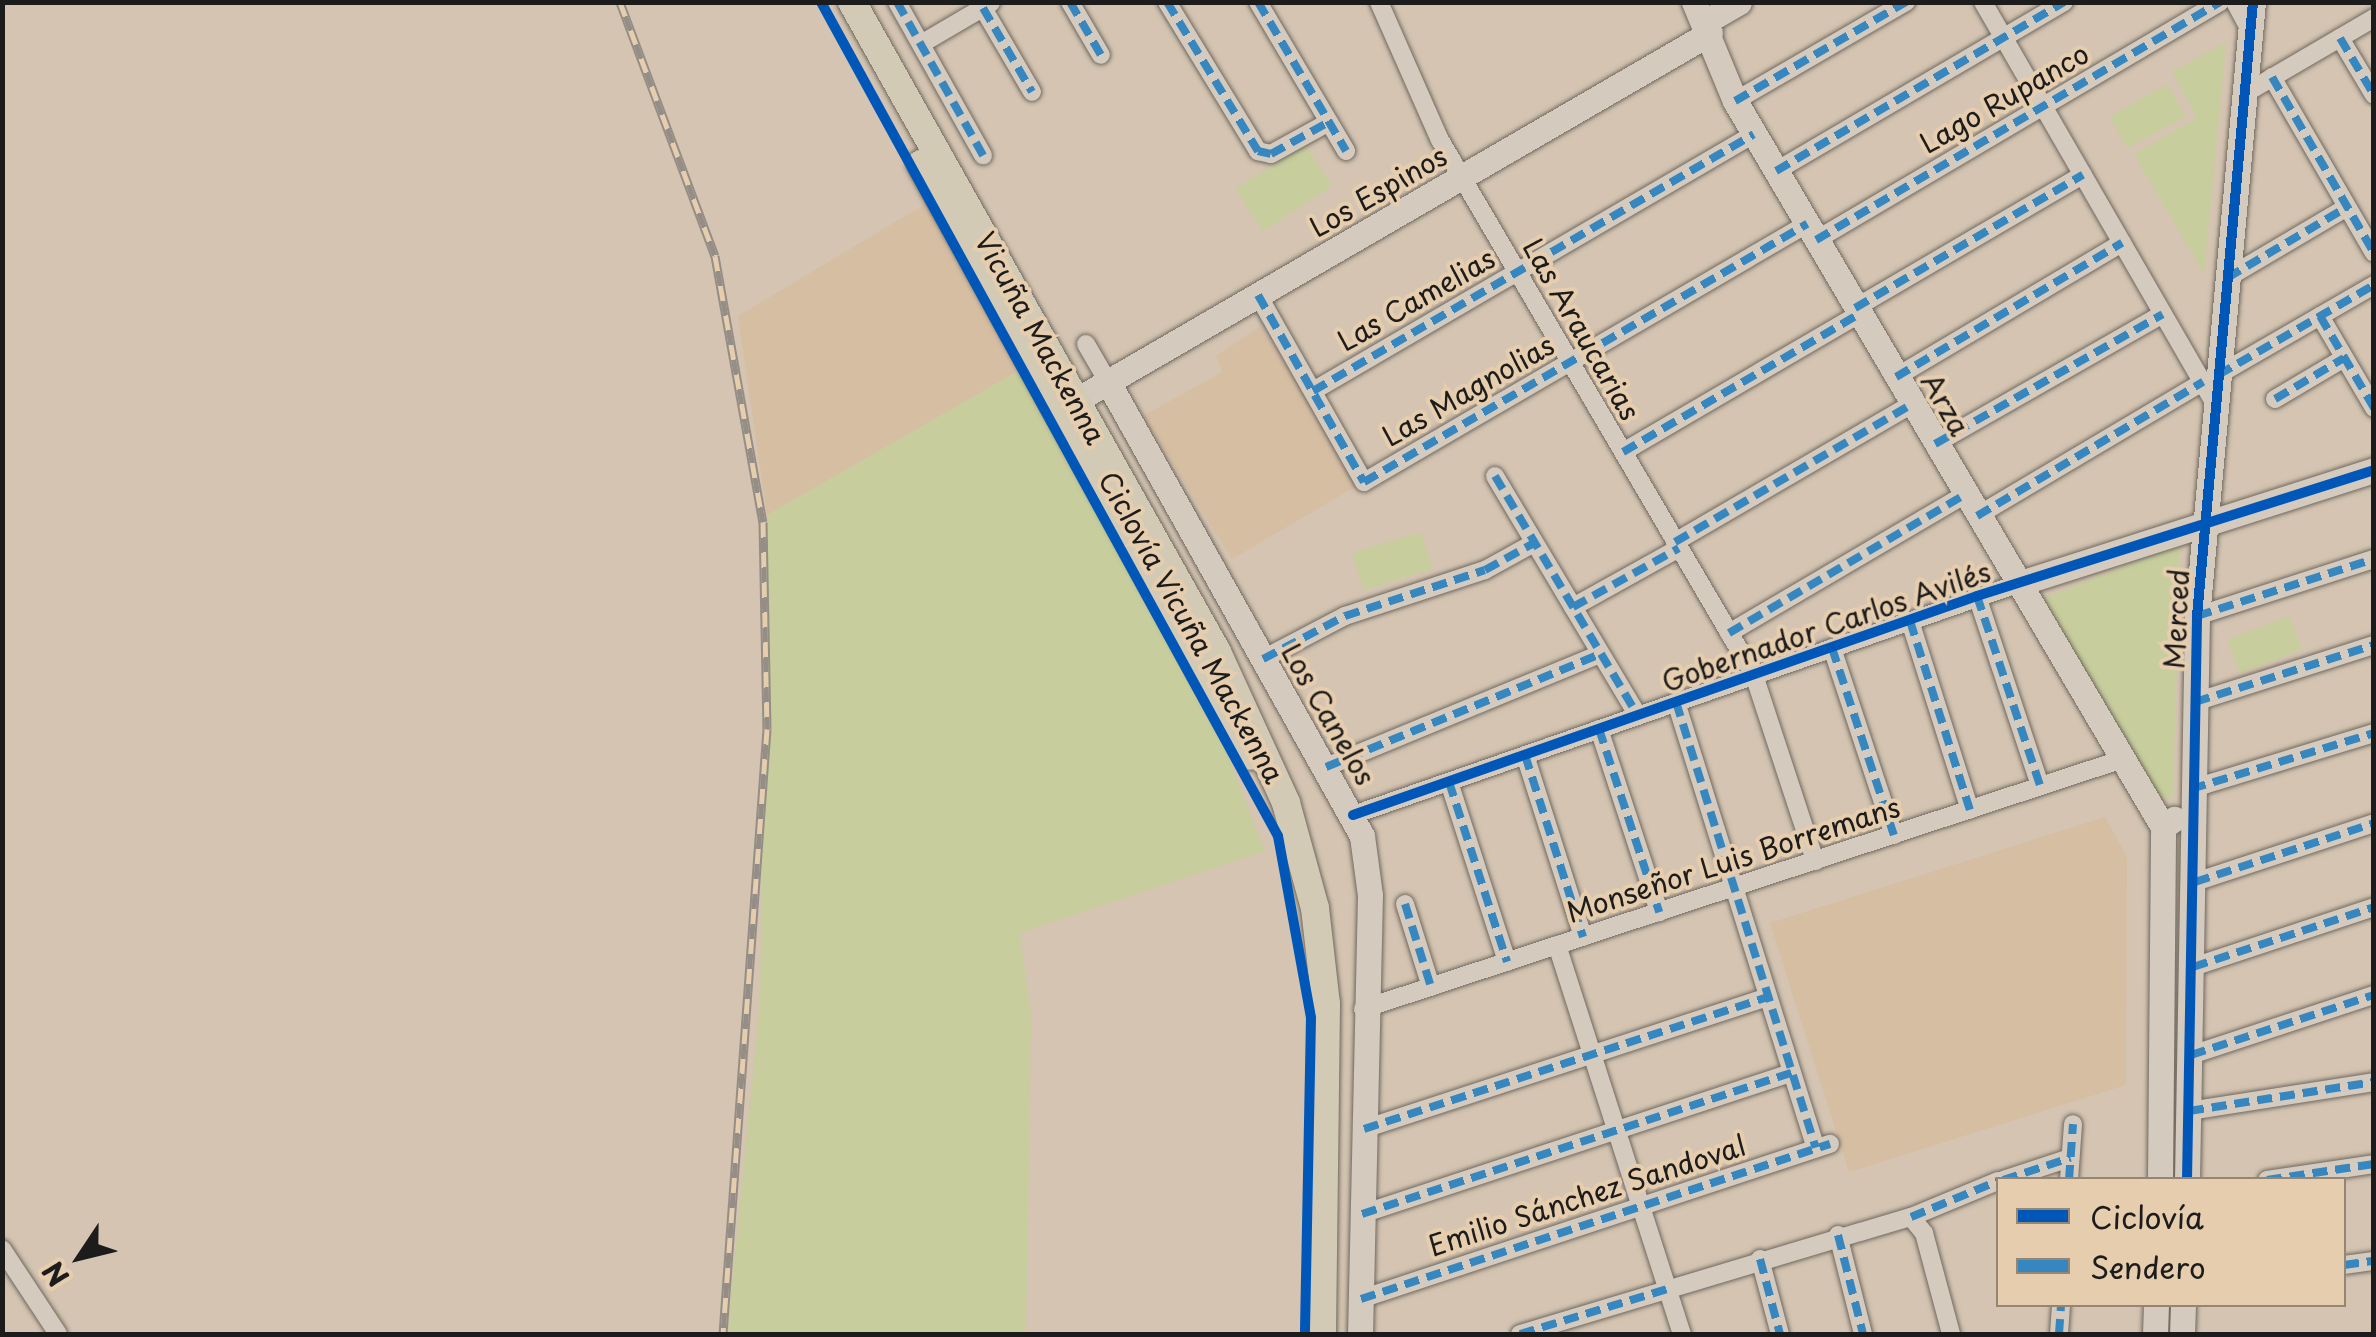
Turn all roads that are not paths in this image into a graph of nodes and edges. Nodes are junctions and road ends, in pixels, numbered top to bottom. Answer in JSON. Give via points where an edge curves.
{"nodes":[{"id":1,"x":832,"y":2,"type":"edge"},
{"id":2,"x":852,"y":2,"type":"edge"},
{"id":3,"x":897,"y":2,"type":"edge"},
{"id":4,"x":1070,"y":2,"type":"edge"},
{"id":5,"x":1168,"y":2,"type":"edge"},
{"id":6,"x":1258,"y":2,"type":"edge"},
{"id":7,"x":1378,"y":2,"type":"edge"},
{"id":8,"x":1739,"y":2,"type":"edge"},
{"id":9,"x":1906,"y":2,"type":"edge"},
{"id":10,"x":1983,"y":2,"type":"edge"},
{"id":11,"x":2064,"y":2,"type":"edge"},
{"id":12,"x":2220,"y":2,"type":"edge"},
{"id":13,"x":2234,"y":2,"type":"edge"},
{"id":14,"x":2252,"y":2,"type":"edge"},
{"id":15,"x":987,"y":5,"type":"edge"},
{"id":16,"x":2374,"y":18,"type":"edge"},
{"id":17,"x":1703,"y":19,"type":"edge"},
{"id":18,"x":2250,"y":30,"type":"junction"},
{"id":19,"x":2004,"y":38,"type":"junction"},
{"id":20,"x":2340,"y":38,"type":"junction"},
{"id":21,"x":920,"y":44,"type":"junction"},
{"id":22,"x":1101,"y":54,"type":"dead end"},
{"id":23,"x":2272,"y":77,"type":"junction"},
{"id":24,"x":1032,"y":92,"type":"dead end"},
{"id":25,"x":2244,"y":94,"type":"junction"},
{"id":26,"x":2374,"y":95,"type":"edge"},
{"id":27,"x":1735,"y":102,"type":"junction"},
{"id":28,"x":2044,"y":106,"type":"junction"},
{"id":29,"x":1328,"y":122,"type":"junction"},
{"id":30,"x":1754,"y":134,"type":"junction"},
{"id":31,"x":1346,"y":150,"type":"dead end"},
{"id":32,"x":983,"y":156,"type":"dead end"},
{"id":33,"x":1776,"y":172,"type":"junction"},
{"id":34,"x":2083,"y":174,"type":"junction"},
{"id":35,"x":1462,"y":177,"type":"junction"},
{"id":36,"x":2347,"y":207,"type":"junction"},
{"id":37,"x":1811,"y":232,"type":"junction"},
{"id":38,"x":2122,"y":244,"type":"junction"},
{"id":39,"x":2374,"y":253,"type":"edge"},
{"id":40,"x":1517,"y":272,"type":"junction"},
{"id":41,"x":2227,"y":278,"type":"junction"},
{"id":42,"x":2374,"y":285,"type":"edge"},
{"id":43,"x":1258,"y":295,"type":"junction"},
{"id":44,"x":1857,"y":311,"type":"junction"},
{"id":45,"x":2163,"y":314,"type":"junction"},
{"id":46,"x":2320,"y":316,"type":"junction"},
{"id":47,"x":1086,"y":344,"type":"dead end"},
{"id":48,"x":2344,"y":358,"type":"junction"},
{"id":49,"x":1570,"y":362,"type":"junction"},
{"id":50,"x":1896,"y":376,"type":"junction"},
{"id":51,"x":1108,"y":382,"type":"junction"},
{"id":52,"x":2212,"y":387,"type":"junction"},
{"id":53,"x":1313,"y":391,"type":"junction"},
{"id":54,"x":2275,"y":399,"type":"dead end"},
{"id":55,"x":1912,"y":404,"type":"junction"},
{"id":56,"x":1067,"y":406,"type":"junction"},
{"id":57,"x":2374,"y":408,"type":"edge"},
{"id":58,"x":1935,"y":444,"type":"junction"},
{"id":59,"x":1623,"y":452,"type":"junction"},
{"id":60,"x":2374,"y":470,"type":"edge"},
{"id":61,"x":1495,"y":476,"type":"dead end"},
{"id":62,"x":1970,"y":505,"type":"junction"},
{"id":63,"x":2204,"y":525,"type":"junction"},
{"id":64,"x":1534,"y":543,"type":"junction"},
{"id":65,"x":1677,"y":545,"type":"junction"},
{"id":66,"x":2374,"y":558,"type":"edge"},
{"id":67,"x":2017,"y":584,"type":"junction"},
{"id":68,"x":1977,"y":596,"type":"junction"},
{"id":69,"x":1573,"y":607,"type":"junction"},
{"id":70,"x":2197,"y":616,"type":"junction"},
{"id":71,"x":1910,"y":621,"type":"junction"},
{"id":72,"x":1728,"y":634,"type":"junction"},
{"id":73,"x":2374,"y":645,"type":"edge"},
{"id":74,"x":1832,"y":648,"type":"junction"},
{"id":75,"x":1600,"y":654,"type":"junction"},
{"id":76,"x":1263,"y":659,"type":"junction"},
{"id":77,"x":1754,"y":675,"type":"junction"},
{"id":78,"x":1676,"y":702,"type":"junction"},
{"id":79,"x":2195,"y":702,"type":"junction"},
{"id":80,"x":1638,"y":716,"type":"junction"},
{"id":81,"x":1600,"y":729,"type":"junction"},
{"id":82,"x":2374,"y":732,"type":"edge"},
{"id":83,"x":1525,"y":755,"type":"junction"},
{"id":84,"x":2120,"y":760,"type":"junction"},
{"id":85,"x":1326,"y":767,"type":"junction"},
{"id":86,"x":1449,"y":782,"type":"junction"},
{"id":87,"x":2040,"y":786,"type":"junction"},
{"id":88,"x":2191,"y":799,"type":"junction"},
{"id":89,"x":1970,"y":810,"type":"junction"},
{"id":90,"x":1353,"y":815,"type":"junction"},
{"id":91,"x":2374,"y":823,"type":"edge"},
{"id":92,"x":2163,"y":826,"type":"junction"},
{"id":93,"x":1894,"y":835,"type":"junction"},
{"id":94,"x":1815,"y":860,"type":"junction"},
{"id":95,"x":2194,"y":882,"type":"junction"},
{"id":96,"x":1733,"y":888,"type":"junction"},
{"id":97,"x":1405,"y":904,"type":"dead end"},
{"id":98,"x":2374,"y":908,"type":"edge"},
{"id":99,"x":1659,"y":912,"type":"junction"},
{"id":100,"x":1583,"y":937,"type":"junction"},
{"id":101,"x":1557,"y":945,"type":"junction"},
{"id":102,"x":1507,"y":962,"type":"junction"},
{"id":103,"x":2193,"y":967,"type":"junction"},
{"id":104,"x":1431,"y":986,"type":"junction"},
{"id":105,"x":2374,"y":995,"type":"edge"},
{"id":106,"x":1767,"y":997,"type":"junction"},
{"id":107,"x":1363,"y":1009,"type":"junction"},
{"id":108,"x":1594,"y":1054,"type":"junction"},
{"id":109,"x":2191,"y":1054,"type":"junction"},
{"id":110,"x":1791,"y":1073,"type":"junction"},
{"id":111,"x":2374,"y":1082,"type":"edge"},
{"id":112,"x":2190,"y":1111,"type":"junction"},
{"id":113,"x":2072,"y":1124,"type":"dead end"},
{"id":114,"x":1364,"y":1128,"type":"junction"},
{"id":115,"x":1619,"y":1129,"type":"junction"},
{"id":116,"x":2070,"y":1158,"type":"junction"},
{"id":117,"x":2374,"y":1164,"type":"edge"},
{"id":118,"x":2010,"y":1177,"type":"edge"},
{"id":119,"x":2069,"y":1177,"type":"edge"},
{"id":120,"x":2160,"y":1177,"type":"edge"},
{"id":121,"x":2187,"y":1177,"type":"edge"},
{"id":122,"x":2287,"y":1177,"type":"edge"},
{"id":123,"x":1996,"y":1182,"type":"edge"},
{"id":124,"x":1644,"y":1205,"type":"junction"},
{"id":125,"x":1362,"y":1214,"type":"junction"},
{"id":126,"x":1911,"y":1217,"type":"junction"},
{"id":127,"x":1838,"y":1235,"type":"junction"},
{"id":128,"x":2,"y":1249,"type":"edge"},
{"id":129,"x":1760,"y":1260,"type":"junction"},
{"id":130,"x":2374,"y":1261,"type":"edge"},
{"id":131,"x":2346,"y":1266,"type":"edge"},
{"id":132,"x":1670,"y":1288,"type":"junction"},
{"id":133,"x":1360,"y":1299,"type":"junction"},
{"id":134,"x":2061,"y":1307,"type":"edge"},
{"id":135,"x":2156,"y":1307,"type":"edge"},
{"id":136,"x":2183,"y":1307,"type":"edge"},
{"id":137,"x":1584,"y":1315,"type":"junction"},
{"id":138,"x":58,"y":1334,"type":"edge"},
{"id":139,"x":1322,"y":1334,"type":"edge"},
{"id":140,"x":1360,"y":1334,"type":"edge"},
{"id":141,"x":1520,"y":1334,"type":"edge"},
{"id":142,"x":1589,"y":1334,"type":"edge"},
{"id":143,"x":1682,"y":1334,"type":"edge"},
{"id":144,"x":1780,"y":1334,"type":"edge"},
{"id":145,"x":1863,"y":1334,"type":"edge"},
{"id":146,"x":1952,"y":1334,"type":"edge"},
{"id":147,"x":2059,"y":1334,"type":"edge"},
{"id":148,"x":2156,"y":1334,"type":"edge"},
{"id":149,"x":2182,"y":1334,"type":"edge"}],
"edges":[{"from":1,"to":56,"type":"main road","name":"Vicuña Mackenna"},
{"from":2,"to":56,"type":"main road","name":"Vicuña Mackenna"},
{"from":3,"to":21,"type":"street"},
{"from":4,"to":22,"type":"street"},
{"from":5,"to":29,"type":"street","via":[[1258,151],[1271,154]]},
{"from":6,"to":29,"type":"street"},
{"from":7,"to":35,"type":"street","name":"Las Araucarias"},
{"from":8,"to":17,"type":"street","name":"Los Espinos"},
{"from":9,"to":27,"type":"street"},
{"from":10,"to":19,"type":"street"},
{"from":11,"to":19,"type":"street"},
{"from":12,"to":28,"type":"street","name":"Lago Rupanco"},
{"from":13,"to":18,"type":"street"},
{"from":14,"to":18,"type":"street","name":"Merced"},
{"from":15,"to":21,"type":"street"},
{"from":15,"to":24,"type":"street"},
{"from":16,"to":20,"type":"street"},
{"from":17,"to":27,"type":"street","name":"Arza"},
{"from":17,"to":35,"type":"street","name":"Los Espinos"},
{"from":18,"to":25,"type":"street","name":"Merced"},
{"from":19,"to":28,"type":"street"},
{"from":19,"to":33,"type":"street"},
{"from":20,"to":23,"type":"street"},
{"from":20,"to":26,"type":"street"},
{"from":21,"to":32,"type":"street"},
{"from":23,"to":25,"type":"street"},
{"from":23,"to":36,"type":"street"},
{"from":25,"to":41,"type":"street","name":"Merced"},
{"from":27,"to":30,"type":"street","name":"Arza"},
{"from":28,"to":34,"type":"street"},
{"from":28,"to":37,"type":"street","name":"Lago Rupanco"},
{"from":29,"to":31,"type":"street"},
{"from":30,"to":33,"type":"street","name":"Arza"},
{"from":30,"to":40,"type":"street","name":"Las Camelias"},
{"from":33,"to":37,"type":"street","name":"Arza"},
{"from":34,"to":38,"type":"street"},
{"from":34,"to":44,"type":"street"},
{"from":35,"to":40,"type":"street","name":"Las Araucarias"},
{"from":35,"to":43,"type":"street","name":"Los Espinos"},
{"from":36,"to":39,"type":"street"},
{"from":36,"to":41,"type":"street"},
{"from":37,"to":44,"type":"street","name":"Arza"},
{"from":37,"to":49,"type":"street","name":"Las Magnolias"},
{"from":38,"to":45,"type":"street"},
{"from":38,"to":50,"type":"street"},
{"from":40,"to":49,"type":"street","name":"Las Araucarias"},
{"from":40,"to":53,"type":"street","name":"Las Camelias"},
{"from":41,"to":52,"type":"street","name":"Merced"},
{"from":42,"to":46,"type":"street"},
{"from":43,"to":51,"type":"street","name":"Los Espinos"},
{"from":43,"to":53,"type":"street"},
{"from":44,"to":50,"type":"street","name":"Arza"},
{"from":44,"to":59,"type":"street"},
{"from":45,"to":52,"type":"street"},
{"from":45,"to":58,"type":"street"},
{"from":46,"to":48,"type":"street"},
{"from":46,"to":52,"type":"street"},
{"from":47,"to":51,"type":"street","name":"Los Canelos"},
{"from":48,"to":54,"type":"street"},
{"from":48,"to":57,"type":"street"},
{"from":49,"to":53,"type":"street","name":"Las Magnolias","via":[[1364,482]]},
{"from":49,"to":59,"type":"street","name":"Las Araucarias"},
{"from":50,"to":55,"type":"street","name":"Arza"},
{"from":51,"to":56,"type":"street","name":"Los Espinos"},
{"from":51,"to":76,"type":"street","name":"Los Canelos"},
{"from":52,"to":62,"type":"street"},
{"from":52,"to":63,"type":"street","name":"Merced"},
{"from":55,"to":58,"type":"street","name":"Arza"},
{"from":55,"to":65,"type":"street"},
{"from":56,"to":139,"type":"main road","name":"Vicuña Mackenna","via":[[1236,687],[1298,840],[1326,1004]]},
{"from":58,"to":62,"type":"street","name":"Arza"},
{"from":59,"to":65,"type":"street","name":"Las Araucarias"},
{"from":60,"to":63,"type":"street","name":"Gobernador Carlos Avilés"},
{"from":61,"to":64,"type":"street"},
{"from":62,"to":67,"type":"street","name":"Arza"},
{"from":62,"to":72,"type":"street"},
{"from":63,"to":67,"type":"street","name":"Gobernador Carlos Avilés"},
{"from":63,"to":70,"type":"street","name":"Merced"},
{"from":64,"to":69,"type":"street"},
{"from":64,"to":76,"type":"street","via":[[1485,570],[1345,616]]},
{"from":65,"to":69,"type":"street"},
{"from":65,"to":72,"type":"street","name":"Las Araucarias"},
{"from":66,"to":70,"type":"street"},
{"from":67,"to":68,"type":"street","name":"Gobernador Carlos Avilés"},
{"from":67,"to":84,"type":"street","name":"Arza"},
{"from":68,"to":71,"type":"street","name":"Gobernador Carlos Avilés"},
{"from":68,"to":87,"type":"street"},
{"from":69,"to":75,"type":"street"},
{"from":70,"to":79,"type":"street","name":"Merced"},
{"from":71,"to":74,"type":"street","name":"Gobernador Carlos Avilés"},
{"from":71,"to":89,"type":"street"},
{"from":72,"to":77,"type":"street","name":"Las Araucarias"},
{"from":73,"to":79,"type":"street"},
{"from":74,"to":77,"type":"street","name":"Gobernador Carlos Avilés"},
{"from":74,"to":93,"type":"street"},
{"from":75,"to":80,"type":"street"},
{"from":75,"to":85,"type":"street","via":[[1548,682],[1392,732]]},
{"from":76,"to":85,"type":"street","name":"Los Canelos"},
{"from":77,"to":78,"type":"street","name":"Gobernador Carlos Avilés"},
{"from":77,"to":94,"type":"street","name":"Las Araucarias"},
{"from":78,"to":80,"type":"street","name":"Gobernador Carlos Avilés"},
{"from":78,"to":96,"type":"street"},
{"from":79,"to":88,"type":"street","name":"Merced"},
{"from":80,"to":81,"type":"street","name":"Gobernador Carlos Avilés"},
{"from":81,"to":83,"type":"street","name":"Gobernador Carlos Avilés"},
{"from":81,"to":99,"type":"street"},
{"from":82,"to":88,"type":"street"},
{"from":83,"to":86,"type":"street","name":"Gobernador Carlos Avilés"},
{"from":83,"to":100,"type":"street"},
{"from":84,"to":87,"type":"street","name":"Monseñor Luis Borremans"},
{"from":84,"to":92,"type":"street","name":"Arza"},
{"from":85,"to":90,"type":"street","name":"Los Canelos"},
{"from":86,"to":90,"type":"street","name":"Gobernador Carlos Avilés"},
{"from":86,"to":102,"type":"street"},
{"from":87,"to":89,"type":"street","name":"Monseñor Luis Borremans"},
{"from":88,"to":92,"type":"street"},
{"from":88,"to":95,"type":"street","name":"Merced"},
{"from":89,"to":93,"type":"street","name":"Monseñor Luis Borremans"},
{"from":90,"to":107,"type":"street","name":"Los Canelos","via":[[1369,874]]},
{"from":91,"to":95,"type":"street"},
{"from":92,"to":120,"type":"street"},
{"from":93,"to":94,"type":"street","name":"Monseñor Luis Borremans"},
{"from":94,"to":96,"type":"street","name":"Monseñor Luis Borremans"},
{"from":95,"to":103,"type":"street","name":"Merced"},
{"from":96,"to":99,"type":"street","name":"Monseñor Luis Borremans"},
{"from":96,"to":106,"type":"street"},
{"from":97,"to":104,"type":"street"},
{"from":98,"to":103,"type":"street"},
{"from":99,"to":100,"type":"street","name":"Monseñor Luis Borremans"},
{"from":100,"to":101,"type":"street","name":"Monseñor Luis Borremans"},
{"from":101,"to":102,"type":"street","name":"Monseñor Luis Borremans"},
{"from":101,"to":108,"type":"street"},
{"from":102,"to":104,"type":"street","name":"Monseñor Luis Borremans"},
{"from":103,"to":109,"type":"street","name":"Merced"},
{"from":104,"to":107,"type":"street","name":"Monseñor Luis Borremans"},
{"from":105,"to":109,"type":"street"},
{"from":106,"to":108,"type":"street"},
{"from":106,"to":110,"type":"street"},
{"from":107,"to":114,"type":"street","name":"Los Canelos"},
{"from":108,"to":114,"type":"street"},
{"from":108,"to":115,"type":"street"},
{"from":109,"to":112,"type":"street","name":"Merced"},
{"from":110,"to":115,"type":"street"},
{"from":110,"to":124,"type":"street","name":"Emilio Sánchez Sandoval","via":[[1823,1146]]},
{"from":111,"to":112,"type":"street"},
{"from":112,"to":121,"type":"street","name":"Merced"},
{"from":113,"to":116,"type":"street"},
{"from":114,"to":125,"type":"street","name":"Los Canelos"},
{"from":115,"to":124,"type":"street"},
{"from":115,"to":125,"type":"street"},
{"from":116,"to":118,"type":"street"},
{"from":116,"to":119,"type":"street"},
{"from":117,"to":122,"type":"street"},
{"from":123,"to":126,"type":"street"},
{"from":124,"to":132,"type":"street"},
{"from":124,"to":133,"type":"street","name":"Emilio Sánchez Sandoval"},
{"from":125,"to":133,"type":"street","name":"Los Canelos"},
{"from":126,"to":127,"type":"street"},
{"from":126,"to":146,"type":"street","via":[[1924,1233]]},
{"from":127,"to":129,"type":"street"},
{"from":127,"to":145,"type":"street"},
{"from":128,"to":138,"type":"street"},
{"from":129,"to":132,"type":"street"},
{"from":129,"to":144,"type":"street"},
{"from":130,"to":131,"type":"street"},
{"from":132,"to":137,"type":"street"},
{"from":132,"to":143,"type":"street"},
{"from":133,"to":140,"type":"street","name":"Los Canelos"},
{"from":134,"to":147,"type":"street"},
{"from":135,"to":148,"type":"street"},
{"from":136,"to":149,"type":"street"},
{"from":137,"to":141,"type":"street"},
{"from":137,"to":142,"type":"street"}]}
